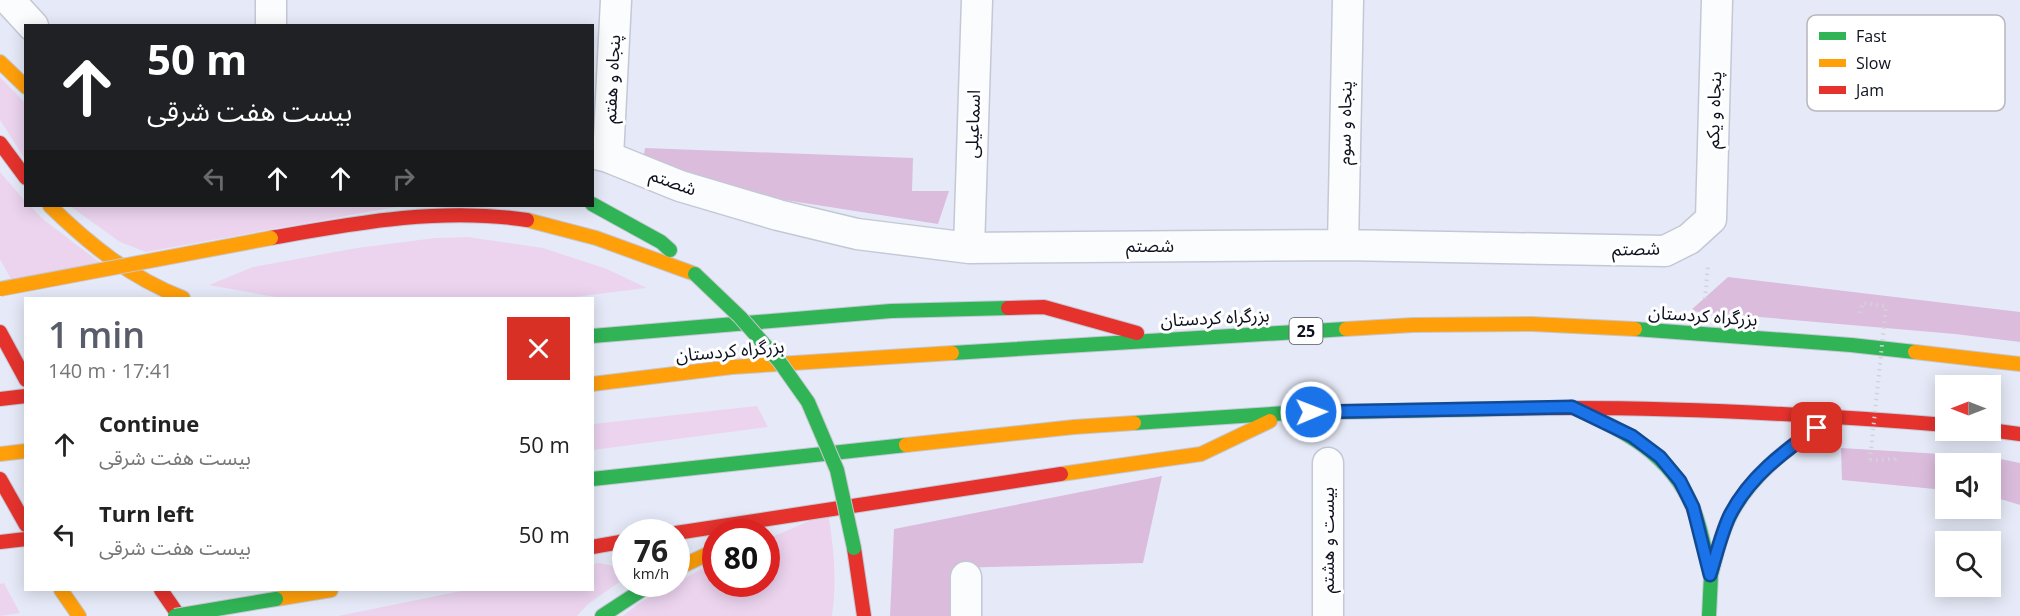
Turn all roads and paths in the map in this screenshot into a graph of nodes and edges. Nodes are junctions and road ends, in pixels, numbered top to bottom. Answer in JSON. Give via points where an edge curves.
{"nodes":[{"id":1,"x":9,"y":0,"type":"edge"},
{"id":2,"x":271,"y":0,"type":"edge"},
{"id":3,"x":616,"y":0,"type":"edge"},
{"id":4,"x":977,"y":0,"type":"edge"},
{"id":5,"x":1348,"y":0,"type":"edge"},
{"id":6,"x":1717,"y":0,"type":"edge"},
{"id":7,"x":31,"y":24,"type":"edge"},
{"id":8,"x":271,"y":24,"type":"edge"},
{"id":9,"x":0,"y":62,"type":"edge"},
{"id":10,"x":24,"y":85,"type":"edge"},
{"id":11,"x":0,"y":143,"type":"edge"},
{"id":12,"x":600,"y":155,"type":"edge"},
{"id":13,"x":24,"y":175,"type":"edge"},
{"id":14,"x":594,"y":205,"type":"edge"},
{"id":15,"x":51,"y":207,"type":"edge"},
{"id":16,"x":1711,"y":219,"type":"junction"},
{"id":17,"x":1343,"y":245,"type":"junction"},
{"id":18,"x":969,"y":248,"type":"junction"},
{"id":19,"x":695,"y":274,"type":"junction"},
{"id":20,"x":0,"y":289,"type":"edge"},
{"id":21,"x":180,"y":297,"type":"edge"},
{"id":22,"x":1863,"y":303,"type":"dead end"},
{"id":23,"x":0,"y":332,"type":"edge"},
{"id":24,"x":1703,"y":333,"type":"junction"},
{"id":25,"x":594,"y":336,"type":"edge"},
{"id":26,"x":1162,"y":339,"type":"junction"},
{"id":27,"x":2020,"y":364,"type":"edge"},
{"id":28,"x":24,"y":376,"type":"edge"},
{"id":29,"x":594,"y":384,"type":"edge"},
{"id":30,"x":24,"y":396,"type":"edge"},
{"id":31,"x":0,"y":399,"type":"edge"},
{"id":32,"x":1572,"y":407,"type":"junction"},
{"id":33,"x":1287,"y":413,"type":"junction"},
{"id":34,"x":1834,"y":416,"type":"junction"},
{"id":35,"x":1935,"y":424,"type":"edge"},
{"id":36,"x":2001,"y":431,"type":"edge"},
{"id":37,"x":2020,"y":434,"type":"edge"},
{"id":38,"x":24,"y":451,"type":"edge"},
{"id":39,"x":0,"y":454,"type":"edge"},
{"id":40,"x":1895,"y":459,"type":"dead end"},
{"id":41,"x":1328,"y":463,"type":"dead end"},
{"id":42,"x":594,"y":479,"type":"edge"},
{"id":43,"x":2,"y":482,"type":"edge"},
{"id":44,"x":798,"y":513,"type":"junction"},
{"id":45,"x":24,"y":521,"type":"edge"},
{"id":46,"x":780,"y":521,"type":"edge"},
{"id":47,"x":690,"y":531,"type":"edge"},
{"id":48,"x":24,"y":539,"type":"edge"},
{"id":49,"x":0,"y":542,"type":"edge"},
{"id":50,"x":612,"y":543,"type":"edge"},
{"id":51,"x":594,"y":547,"type":"edge"},
{"id":52,"x":854,"y":548,"type":"junction"},
{"id":53,"x":1710,"y":575,"type":"junction"},
{"id":54,"x":966,"y":577,"type":"dead end"},
{"id":55,"x":62,"y":591,"type":"edge"},
{"id":56,"x":162,"y":591,"type":"edge"},
{"id":57,"x":325,"y":591,"type":"edge"},
{"id":58,"x":848,"y":593,"type":"dead end"},
{"id":59,"x":631,"y":597,"type":"edge"},
{"id":60,"x":79,"y":616,"type":"edge"},
{"id":61,"x":177,"y":616,"type":"edge"},
{"id":62,"x":602,"y":616,"type":"edge"},
{"id":63,"x":864,"y":616,"type":"edge"},
{"id":64,"x":966,"y":616,"type":"edge"},
{"id":65,"x":1328,"y":616,"type":"edge"},
{"id":66,"x":1709,"y":616,"type":"edge"}],
"edges":[{"from":1,"to":7,"type":"street"},
{"from":2,"to":8,"type":"street"},
{"from":3,"to":12,"type":"street","name":"پنجاه و هفتم"},
{"from":4,"to":18,"type":"street","name":"اسماعیلی"},
{"from":5,"to":17,"type":"street","name":"پنجاه و سوم"},
{"from":6,"to":16,"type":"street","name":"پنجاه و یکم"},
{"from":9,"to":10,"type":"main road"},
{"from":11,"to":13,"type":"main road"},
{"from":12,"to":18,"type":"street","name":"شصتم","via":[[680,186],[778,215],[857,234]]},
{"from":14,"to":19,"type":"main road","via":[[661,242]]},
{"from":15,"to":21,"type":"main road","via":[[100,254],[159,290]]},
{"from":16,"to":17,"type":"street","name":"شصتم","via":[[1689,239],[1665,251]]},
{"from":16,"to":24,"type":"path"},
{"from":17,"to":18,"type":"street","name":"شصتم"},
{"from":19,"to":20,"type":"main road","bridge":true,"via":[[616,243],[533,221],[445,215],[271,238]]},
{"from":19,"to":52,"type":"main road","bridge":true,"via":[[779,361],[808,402],[837,470]]},
{"from":22,"to":40,"type":"path","bridge":true,"via":[[1886,306],[1870,460]]},
{"from":23,"to":28,"type":"main road"},
{"from":24,"to":26,"type":"main road","name":"بزرگراه کردستان","number":"25","via":[[1508,324],[1413,325]]},
{"from":24,"to":27,"type":"main road","name":"بزرگراه کردستان","number":"25"},
{"from":25,"to":26,"type":"main road","via":[[891,311],[1044,307]]},
{"from":26,"to":29,"type":"main road","name":"بزرگراه کردستان","number":"25","via":[[732,368]]},
{"from":30,"to":31,"type":"main road"},
{"from":32,"to":33,"type":"main road"},
{"from":32,"to":34,"type":"main road"},
{"from":32,"to":53,"type":"main road","via":[[1632,436],[1660,457],[1680,481],[1693,507]]},
{"from":33,"to":42,"type":"main road","via":[[1074,428]]},
{"from":33,"to":44,"type":"main road","via":[[1200,454]]},
{"from":34,"to":35,"type":"main road"},
{"from":34,"to":53,"type":"main road","via":[[1784,451],[1740,497],[1728,519]]},
{"from":36,"to":37,"type":"main road"},
{"from":38,"to":39,"type":"main road"},
{"from":41,"to":65,"type":"street","name":"بیست و هشتم"},
{"from":43,"to":45,"type":"main road"},
{"from":44,"to":46,"type":"main road"},
{"from":44,"to":47,"type":"main road"},
{"from":48,"to":49,"type":"main road"},
{"from":50,"to":51,"type":"main road"},
{"from":52,"to":58,"type":"main road"},
{"from":52,"to":63,"type":"main road"},
{"from":53,"to":66,"type":"main road"},
{"from":54,"to":64,"type":"street"},
{"from":55,"to":60,"type":"main road"},
{"from":56,"to":61,"type":"main road"},
{"from":57,"to":61,"type":"main road","bridge":true},
{"from":59,"to":62,"type":"main road"}]}
